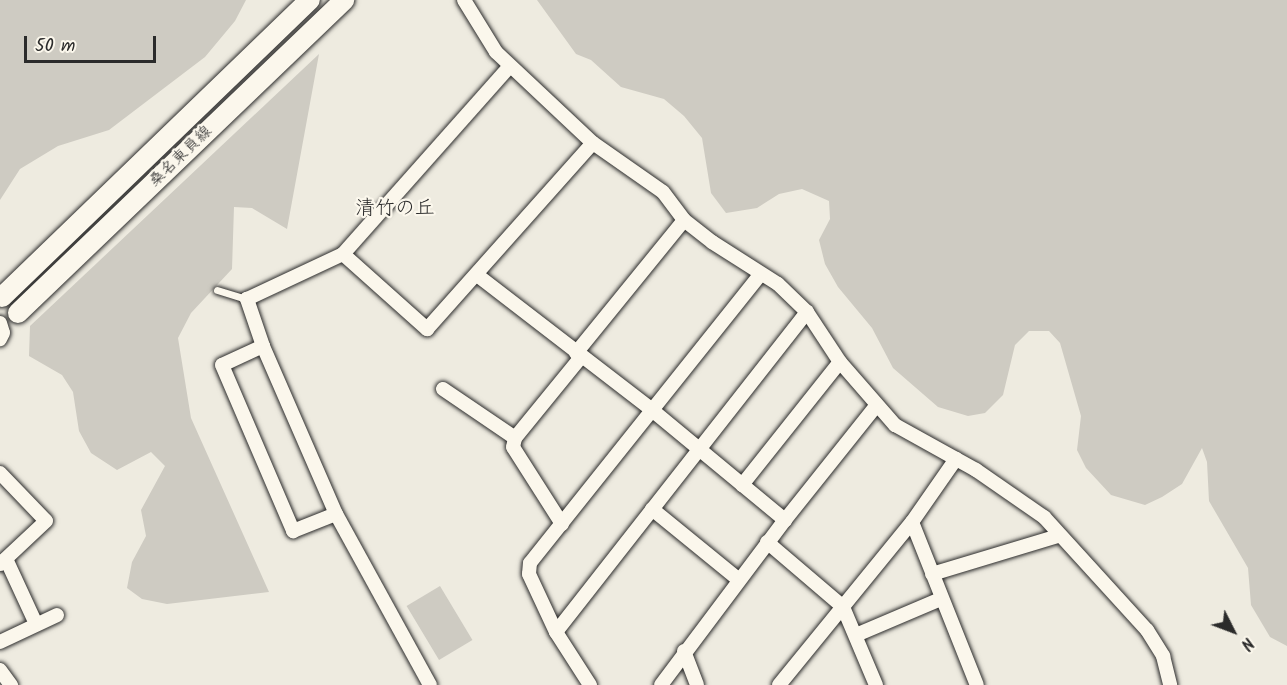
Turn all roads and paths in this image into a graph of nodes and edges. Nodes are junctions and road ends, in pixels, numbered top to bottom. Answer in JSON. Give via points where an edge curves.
{"nodes":[{"id":1,"x":310,"y":0,"type":"edge"},
{"id":2,"x":344,"y":0,"type":"edge"},
{"id":3,"x":465,"y":0,"type":"edge"},
{"id":4,"x":510,"y":66,"type":"junction"},
{"id":5,"x":593,"y":143,"type":"junction"},
{"id":6,"x":684,"y":220,"type":"junction"},
{"id":7,"x":343,"y":254,"type":"junction"},
{"id":8,"x":760,"y":274,"type":"junction"},
{"id":9,"x":477,"y":275,"type":"junction"},
{"id":10,"x":217,"y":290,"type":"dead end"},
{"id":11,"x":2,"y":297,"type":"dead end"},
{"id":12,"x":247,"y":299,"type":"junction"},
{"id":13,"x":807,"y":312,"type":"junction"},
{"id":14,"x":18,"y":313,"type":"dead end"},
{"id":15,"x":0,"y":323,"type":"edge"},
{"id":16,"x":0,"y":339,"type":"edge"},
{"id":17,"x":263,"y":346,"type":"junction"},
{"id":18,"x":579,"y":355,"type":"junction"},
{"id":19,"x":840,"y":362,"type":"junction"},
{"id":20,"x":444,"y":389,"type":"dead end"},
{"id":21,"x":876,"y":406,"type":"junction"},
{"id":22,"x":652,"y":410,"type":"junction"},
{"id":23,"x":515,"y":438,"type":"junction"},
{"id":24,"x":698,"y":450,"type":"junction"},
{"id":25,"x":956,"y":459,"type":"junction"},
{"id":26,"x":0,"y":472,"type":"edge"},
{"id":27,"x":742,"y":485,"type":"junction"},
{"id":28,"x":652,"y":509,"type":"junction"},
{"id":29,"x":336,"y":514,"type":"junction"},
{"id":30,"x":784,"y":520,"type":"junction"},
{"id":31,"x":912,"y":522,"type":"junction"},
{"id":32,"x":562,"y":524,"type":"junction"},
{"id":33,"x":1058,"y":536,"type":"junction"},
{"id":34,"x":767,"y":542,"type":"junction"},
{"id":35,"x":3,"y":562,"type":"edge"},
{"id":36,"x":932,"y":574,"type":"junction"},
{"id":37,"x":739,"y":580,"type":"junction"},
{"id":38,"x":941,"y":599,"type":"junction"},
{"id":39,"x":843,"y":607,"type":"junction"},
{"id":40,"x":57,"y":615,"type":"dead end"},
{"id":41,"x":36,"y":624,"type":"junction"},
{"id":42,"x":556,"y":632,"type":"junction"},
{"id":43,"x":856,"y":635,"type":"junction"},
{"id":44,"x":0,"y":642,"type":"edge"},
{"id":45,"x":684,"y":651,"type":"junction"},
{"id":46,"x":0,"y":670,"type":"edge"},
{"id":47,"x":11,"y":685,"type":"edge"},
{"id":48,"x":430,"y":685,"type":"edge"},
{"id":49,"x":590,"y":685,"type":"edge"},
{"id":50,"x":661,"y":685,"type":"edge"},
{"id":51,"x":697,"y":685,"type":"edge"},
{"id":52,"x":779,"y":685,"type":"edge"},
{"id":53,"x":876,"y":685,"type":"edge"},
{"id":54,"x":977,"y":685,"type":"edge"},
{"id":55,"x":1170,"y":685,"type":"edge"}],
"edges":[{"from":1,"to":11,"type":"main road","name":"桑名東員線"},
{"from":2,"to":14,"type":"main road","name":"桑名東員線"},
{"from":3,"to":4,"type":"street","via":[[496,52]]},
{"from":4,"to":5,"type":"street"},
{"from":4,"to":7,"type":"street"},
{"from":5,"to":6,"type":"street","via":[[663,192]]},
{"from":5,"to":9,"type":"street"},
{"from":6,"to":8,"type":"street"},
{"from":6,"to":18,"type":"street"},
{"from":7,"to":9,"type":"street","via":[[427,329]]},
{"from":7,"to":12,"type":"street"},
{"from":8,"to":13,"type":"street","via":[[778,284]]},
{"from":8,"to":22,"type":"street"},
{"from":9,"to":18,"type":"street"},
{"from":10,"to":12,"type":"lane"},
{"from":12,"to":17,"type":"street"},
{"from":13,"to":19,"type":"street"},
{"from":13,"to":24,"type":"street"},
{"from":15,"to":16,"type":"street"},
{"from":17,"to":29,"type":"street"},
{"from":17,"to":29,"type":"street","via":[[222,365],[293,531]]},
{"from":18,"to":22,"type":"street"},
{"from":18,"to":23,"type":"street"},
{"from":19,"to":21,"type":"street"},
{"from":19,"to":27,"type":"street"},
{"from":20,"to":23,"type":"street"},
{"from":21,"to":25,"type":"street","via":[[895,425]]},
{"from":21,"to":30,"type":"street"},
{"from":22,"to":24,"type":"street"},
{"from":22,"to":32,"type":"street"},
{"from":23,"to":32,"type":"street","via":[[517,457]]},
{"from":24,"to":27,"type":"street"},
{"from":24,"to":28,"type":"street"},
{"from":25,"to":31,"type":"street"},
{"from":25,"to":33,"type":"street","via":[[1026,503],[1044,517]]},
{"from":26,"to":35,"type":"street","via":[[46,521]]},
{"from":27,"to":30,"type":"street"},
{"from":28,"to":37,"type":"street"},
{"from":28,"to":42,"type":"street"},
{"from":29,"to":48,"type":"street"},
{"from":30,"to":34,"type":"street"},
{"from":31,"to":36,"type":"street"},
{"from":31,"to":39,"type":"street"},
{"from":32,"to":42,"type":"street","via":[[530,563],[529,574]]},
{"from":33,"to":36,"type":"street"},
{"from":33,"to":55,"type":"street","via":[[1148,630],[1163,656]]},
{"from":34,"to":37,"type":"street"},
{"from":34,"to":39,"type":"street"},
{"from":35,"to":41,"type":"street"},
{"from":36,"to":38,"type":"street"},
{"from":37,"to":45,"type":"street"},
{"from":38,"to":43,"type":"street"},
{"from":38,"to":54,"type":"street"},
{"from":39,"to":43,"type":"street"},
{"from":39,"to":52,"type":"street"},
{"from":40,"to":41,"type":"street"},
{"from":41,"to":44,"type":"street"},
{"from":42,"to":49,"type":"street"},
{"from":43,"to":53,"type":"street"},
{"from":45,"to":50,"type":"street"},
{"from":45,"to":51,"type":"street"},
{"from":46,"to":47,"type":"street"}]}
